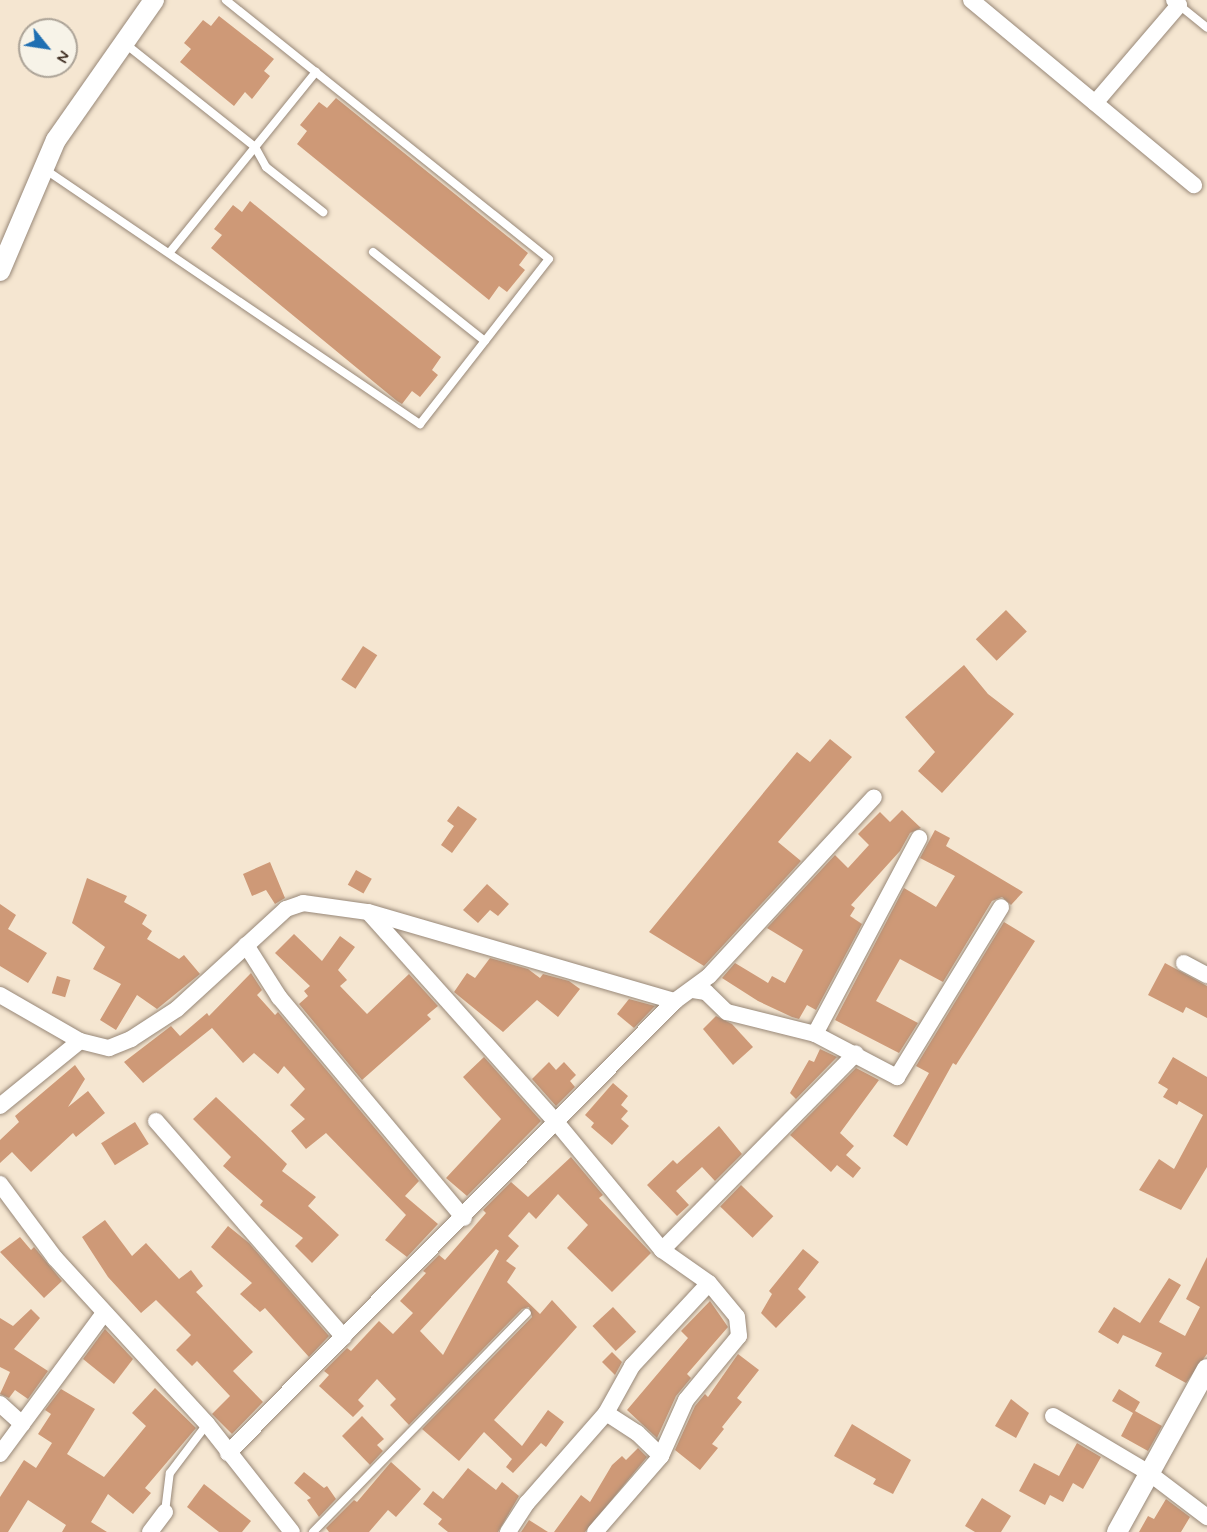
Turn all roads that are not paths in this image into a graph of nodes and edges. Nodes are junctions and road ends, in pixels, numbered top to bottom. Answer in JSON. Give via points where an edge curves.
{"nodes":[{"id":1,"x":154,"y":0,"type":"edge"},
{"id":2,"x":226,"y":0,"type":"edge"},
{"id":3,"x":971,"y":0,"type":"edge"},
{"id":4,"x":1176,"y":2,"type":"edge"},
{"id":5,"x":1207,"y":28,"type":"edge"},
{"id":6,"x":123,"y":42,"type":"junction"},
{"id":7,"x":316,"y":72,"type":"junction"},
{"id":8,"x":1095,"y":103,"type":"junction"},
{"id":9,"x":255,"y":147,"type":"junction"},
{"id":10,"x":43,"y":168,"type":"junction"},
{"id":11,"x":1194,"y":185,"type":"dead end"},
{"id":12,"x":323,"y":212,"type":"dead end"},
{"id":13,"x":170,"y":252,"type":"junction"},
{"id":14,"x":373,"y":252,"type":"dead end"},
{"id":15,"x":0,"y":271,"type":"edge"},
{"id":16,"x":485,"y":341,"type":"junction"},
{"id":17,"x":874,"y":797,"type":"dead end"},
{"id":18,"x":919,"y":838,"type":"dead end"},
{"id":19,"x":1001,"y":907,"type":"dead end"},
{"id":20,"x":368,"y":912,"type":"junction"},
{"id":21,"x":246,"y":945,"type":"junction"},
{"id":22,"x":1184,"y":963,"type":"dead end"},
{"id":23,"x":1207,"y":975,"type":"edge"},
{"id":24,"x":693,"y":990,"type":"junction"},
{"id":25,"x":0,"y":995,"type":"edge"},
{"id":26,"x":675,"y":1001,"type":"junction"},
{"id":27,"x":815,"y":1035,"type":"junction"},
{"id":28,"x":80,"y":1041,"type":"junction"},
{"id":29,"x":856,"y":1053,"type":"junction"},
{"id":30,"x":0,"y":1106,"type":"edge"},
{"id":31,"x":156,"y":1121,"type":"dead end"},
{"id":32,"x":557,"y":1123,"type":"junction"},
{"id":33,"x":0,"y":1184,"type":"edge"},
{"id":34,"x":464,"y":1218,"type":"junction"},
{"id":35,"x":662,"y":1251,"type":"junction"},
{"id":36,"x":709,"y":1283,"type":"junction"},
{"id":37,"x":527,"y":1312,"type":"dead end"},
{"id":38,"x":104,"y":1313,"type":"junction"},
{"id":39,"x":344,"y":1337,"type":"junction"},
{"id":40,"x":1207,"y":1369,"type":"edge"},
{"id":41,"x":0,"y":1404,"type":"edge"},
{"id":42,"x":606,"y":1413,"type":"junction"},
{"id":43,"x":1053,"y":1416,"type":"dead end"},
{"id":44,"x":22,"y":1424,"type":"junction"},
{"id":45,"x":207,"y":1424,"type":"junction"},
{"id":46,"x":228,"y":1453,"type":"junction"},
{"id":47,"x":0,"y":1454,"type":"edge"},
{"id":48,"x":661,"y":1456,"type":"junction"},
{"id":49,"x":1149,"y":1473,"type":"junction"},
{"id":50,"x":165,"y":1512,"type":"joint"},
{"id":51,"x":1207,"y":1516,"type":"edge"},
{"id":52,"x":150,"y":1532,"type":"edge"},
{"id":53,"x":292,"y":1532,"type":"edge"},
{"id":54,"x":313,"y":1532,"type":"edge"},
{"id":55,"x":508,"y":1532,"type":"edge"},
{"id":56,"x":595,"y":1532,"type":"edge"},
{"id":57,"x":1117,"y":1532,"type":"edge"}],
"edges":[{"from":1,"to":6,"type":"street"},
{"from":2,"to":7,"type":"lane"},
{"from":3,"to":8,"type":"street"},
{"from":4,"to":5,"type":"lane"},
{"from":4,"to":8,"type":"street"},
{"from":6,"to":9,"type":"lane"},
{"from":6,"to":10,"type":"street","via":[[72,113]]},
{"from":7,"to":9,"type":"lane"},
{"from":7,"to":16,"type":"lane","via":[[549,259]]},
{"from":8,"to":11,"type":"street"},
{"from":9,"to":12,"type":"lane","via":[[266,166]]},
{"from":9,"to":13,"type":"lane"},
{"from":10,"to":13,"type":"lane"},
{"from":10,"to":15,"type":"street"},
{"from":13,"to":16,"type":"lane","via":[[420,424]]},
{"from":14,"to":16,"type":"lane"},
{"from":17,"to":24,"type":"street"},
{"from":18,"to":27,"type":"street"},
{"from":19,"to":29,"type":"street","via":[[897,1077]]},
{"from":20,"to":21,"type":"street","via":[[303,903],[286,909]]},
{"from":20,"to":26,"type":"street"},
{"from":20,"to":32,"type":"street"},
{"from":21,"to":28,"type":"street","via":[[177,1009],[131,1039],[109,1048]]},
{"from":21,"to":34,"type":"street","via":[[279,997]]},
{"from":22,"to":23,"type":"street"},
{"from":24,"to":26,"type":"street"},
{"from":24,"to":27,"type":"street","via":[[706,992],[727,1012]]},
{"from":25,"to":28,"type":"street"},
{"from":26,"to":32,"type":"street"},
{"from":27,"to":29,"type":"street"},
{"from":28,"to":30,"type":"street"},
{"from":29,"to":35,"type":"street"},
{"from":31,"to":39,"type":"street"},
{"from":32,"to":34,"type":"street"},
{"from":32,"to":35,"type":"street"},
{"from":33,"to":38,"type":"street","via":[[55,1258]]},
{"from":34,"to":39,"type":"street"},
{"from":35,"to":36,"type":"street"},
{"from":36,"to":42,"type":"street","via":[[632,1366]]},
{"from":36,"to":48,"type":"street","via":[[737,1317],[738,1336],[687,1400]]},
{"from":37,"to":54,"type":"lane"},
{"from":38,"to":44,"type":"street"},
{"from":38,"to":45,"type":"street"},
{"from":39,"to":46,"type":"street"},
{"from":40,"to":49,"type":"street"},
{"from":41,"to":44,"type":"street"},
{"from":42,"to":48,"type":"street","via":[[637,1433]]},
{"from":42,"to":55,"type":"street","via":[[527,1503]]},
{"from":43,"to":49,"type":"street"},
{"from":44,"to":47,"type":"street"},
{"from":45,"to":46,"type":"street"},
{"from":45,"to":50,"type":"lane","via":[[170,1473]]},
{"from":46,"to":53,"type":"street"},
{"from":48,"to":56,"type":"street"},
{"from":49,"to":51,"type":"street"},
{"from":49,"to":57,"type":"street"},
{"from":50,"to":52,"type":"street"}]}
